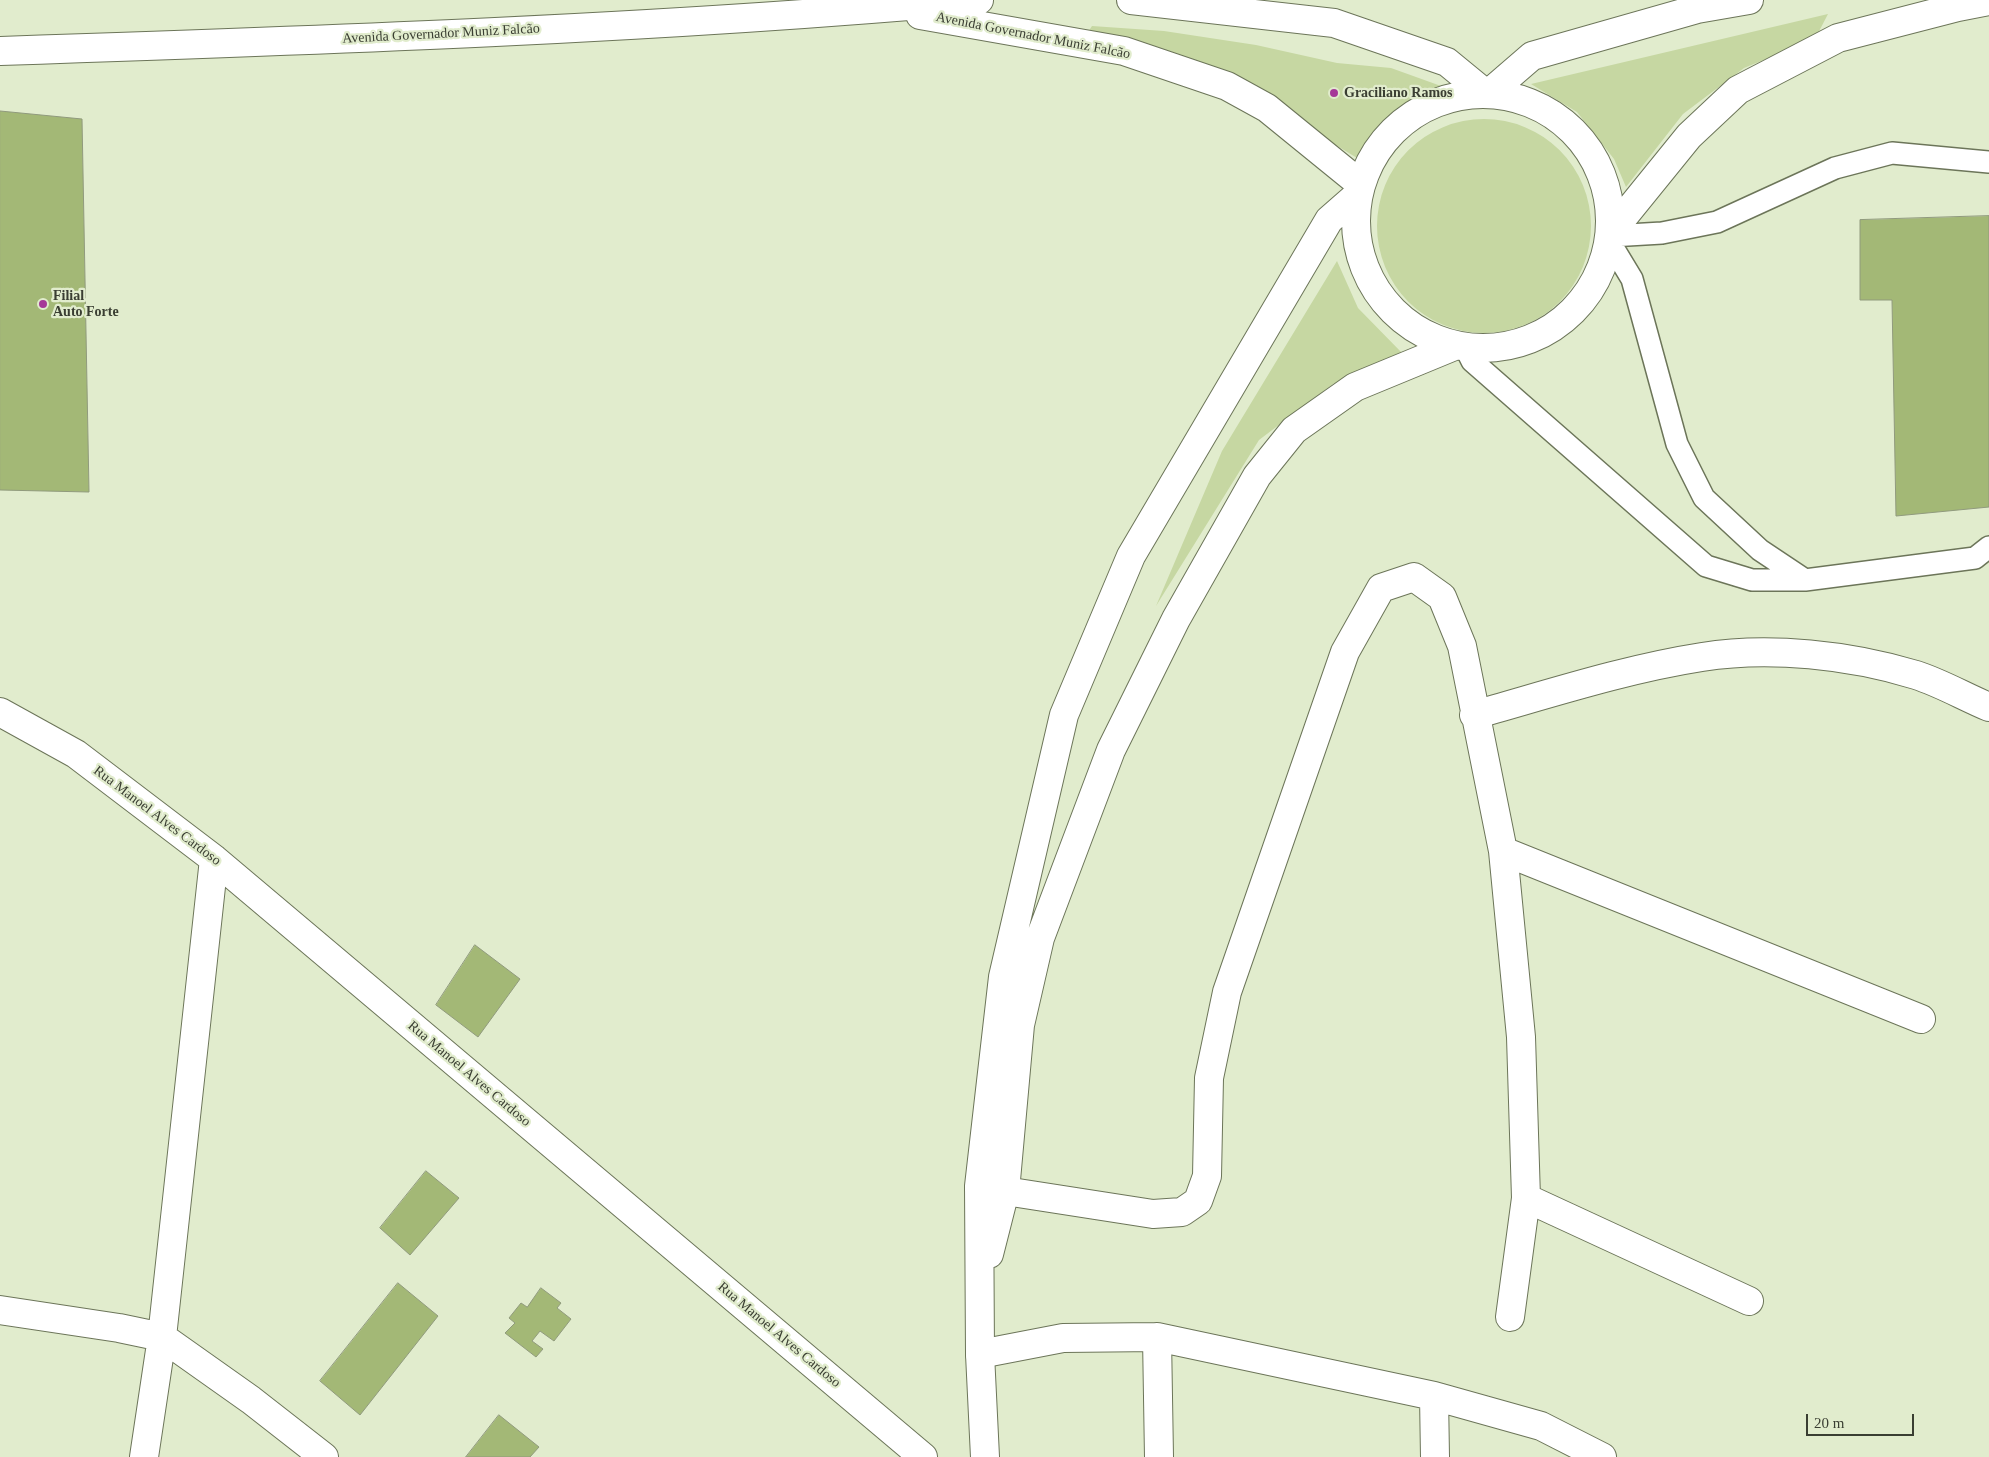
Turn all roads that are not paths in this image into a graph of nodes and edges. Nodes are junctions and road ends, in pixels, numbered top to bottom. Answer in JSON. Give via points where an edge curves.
{"nodes":[{"id":1,"x":979,"y":0,"type":"edge"},
{"id":2,"x":1131,"y":0,"type":"edge"},
{"id":3,"x":1749,"y":0,"type":"edge"},
{"id":4,"x":1989,"y":1,"type":"edge"},
{"id":5,"x":881,"y":9,"type":"junction"},
{"id":6,"x":0,"y":51,"type":"edge"},
{"id":7,"x":1487,"y":94,"type":"junction"},
{"id":8,"x":1989,"y":162,"type":"edge"},
{"id":9,"x":1356,"y":191,"type":"junction"},
{"id":10,"x":1611,"y":236,"type":"junction"},
{"id":11,"x":1459,"y":348,"type":"junction"},
{"id":12,"x":1989,"y":547,"type":"edge"},
{"id":13,"x":1804,"y":580,"type":"junction"},
{"id":14,"x":1989,"y":707,"type":"edge"},
{"id":15,"x":0,"y":712,"type":"edge"},
{"id":16,"x":1474,"y":715,"type":"junction"},
{"id":17,"x":1503,"y":851,"type":"junction"},
{"id":18,"x":214,"y":858,"type":"junction"},
{"id":19,"x":1921,"y":1019,"type":"dead end"},
{"id":20,"x":1005,"y":1191,"type":"junction"},
{"id":21,"x":1526,"y":1198,"type":"junction"},
{"id":22,"x":979,"y":1296,"type":"junction"},
{"id":23,"x":1749,"y":1301,"type":"dead end"},
{"id":24,"x":0,"y":1310,"type":"edge"},
{"id":25,"x":1510,"y":1316,"type":"dead end"},
{"id":26,"x":162,"y":1337,"type":"junction"},
{"id":27,"x":1157,"y":1337,"type":"junction"},
{"id":28,"x":980,"y":1354,"type":"junction"},
{"id":29,"x":1434,"y":1396,"type":"junction"},
{"id":30,"x":144,"y":1457,"type":"edge"},
{"id":31,"x":324,"y":1457,"type":"edge"},
{"id":32,"x":923,"y":1457,"type":"edge"},
{"id":33,"x":984,"y":1457,"type":"edge"},
{"id":34,"x":1159,"y":1457,"type":"edge"},
{"id":35,"x":1435,"y":1457,"type":"edge"},
{"id":36,"x":1602,"y":1457,"type":"edge"}],
"edges":[{"from":1,"to":5,"type":"main road","name":"Avenida Governador Muniz Falcão"},
{"from":2,"to":7,"type":"main road","via":[[1334,23],[1448,62]]},
{"from":3,"to":7,"type":"main road","via":[[1697,9],[1532,56]]},
{"from":4,"to":10,"type":"main road","via":[[1838,38],[1738,90],[1689,136]]},
{"from":5,"to":6,"type":"main road","name":"Avenida Governador Muniz Falcão","via":[[438,36]]},
{"from":5,"to":9,"type":"main road","name":"Avenida Governador Muniz Falcão","via":[[1124,51],[1227,86],[1267,108]]},
{"from":7,"to":9,"type":"main road","via":[[1456,97],[1419,111],[1388,136]]},
{"from":7,"to":10,"type":"main road","via":[[1534,103],[1567,124],[1593,154],[1608,191]]},
{"from":8,"to":10,"type":"lane","via":[[1892,153],[1835,168],[1717,222],[1662,234]]},
{"from":9,"to":11,"type":"main road","via":[[1368,279],[1417,333]]},
{"from":9,"to":22,"type":"main road","via":[[1329,220],[1131,556],[1064,715],[1003,977],[979,1186]]},
{"from":10,"to":11,"type":"main road","via":[[1586,300],[1558,326],[1526,344]]},
{"from":10,"to":13,"type":"lane","via":[[1632,279],[1677,444],[1704,498],[1760,550]]},
{"from":11,"to":13,"type":"lane","via":[[1706,566],[1752,580]]},
{"from":11,"to":20,"type":"main road","via":[[1354,387],[1294,430],[1257,476],[1176,619],[1110,750],[1040,938],[1020,1025]]},
{"from":12,"to":13,"type":"lane","via":[[1974,558]]},
{"from":14,"to":16,"type":"main road","via":[[1918,676],[1868,662],[1785,652],[1703,657],[1597,681]]},
{"from":15,"to":18,"type":"main road","name":"Rua Manoel Alves Cardoso","via":[[76,754]]},
{"from":16,"to":17,"type":"main road"},
{"from":16,"to":20,"type":"main road","via":[[1462,646],[1442,597],[1414,577],[1381,588],[1345,652],[1227,992],[1209,1078],[1207,1176],[1198,1202],[1182,1212],[1153,1214]]},
{"from":17,"to":19,"type":"main road"},
{"from":17,"to":21,"type":"main road","via":[[1521,1037]]},
{"from":18,"to":26,"type":"main road"},
{"from":18,"to":32,"type":"main road","name":"Rua Manoel Alves Cardoso"},
{"from":20,"to":22,"type":"main road"},
{"from":21,"to":23,"type":"main road"},
{"from":21,"to":25,"type":"main road"},
{"from":22,"to":28,"type":"main road"},
{"from":24,"to":26,"type":"main road"},
{"from":26,"to":30,"type":"main road"},
{"from":26,"to":31,"type":"main road"},
{"from":27,"to":28,"type":"main road","via":[[1063,1338]]},
{"from":27,"to":29,"type":"main road"},
{"from":27,"to":34,"type":"main road"},
{"from":28,"to":33,"type":"main road"},
{"from":29,"to":35,"type":"main road"},
{"from":29,"to":36,"type":"main road","via":[[1541,1426]]}]}
